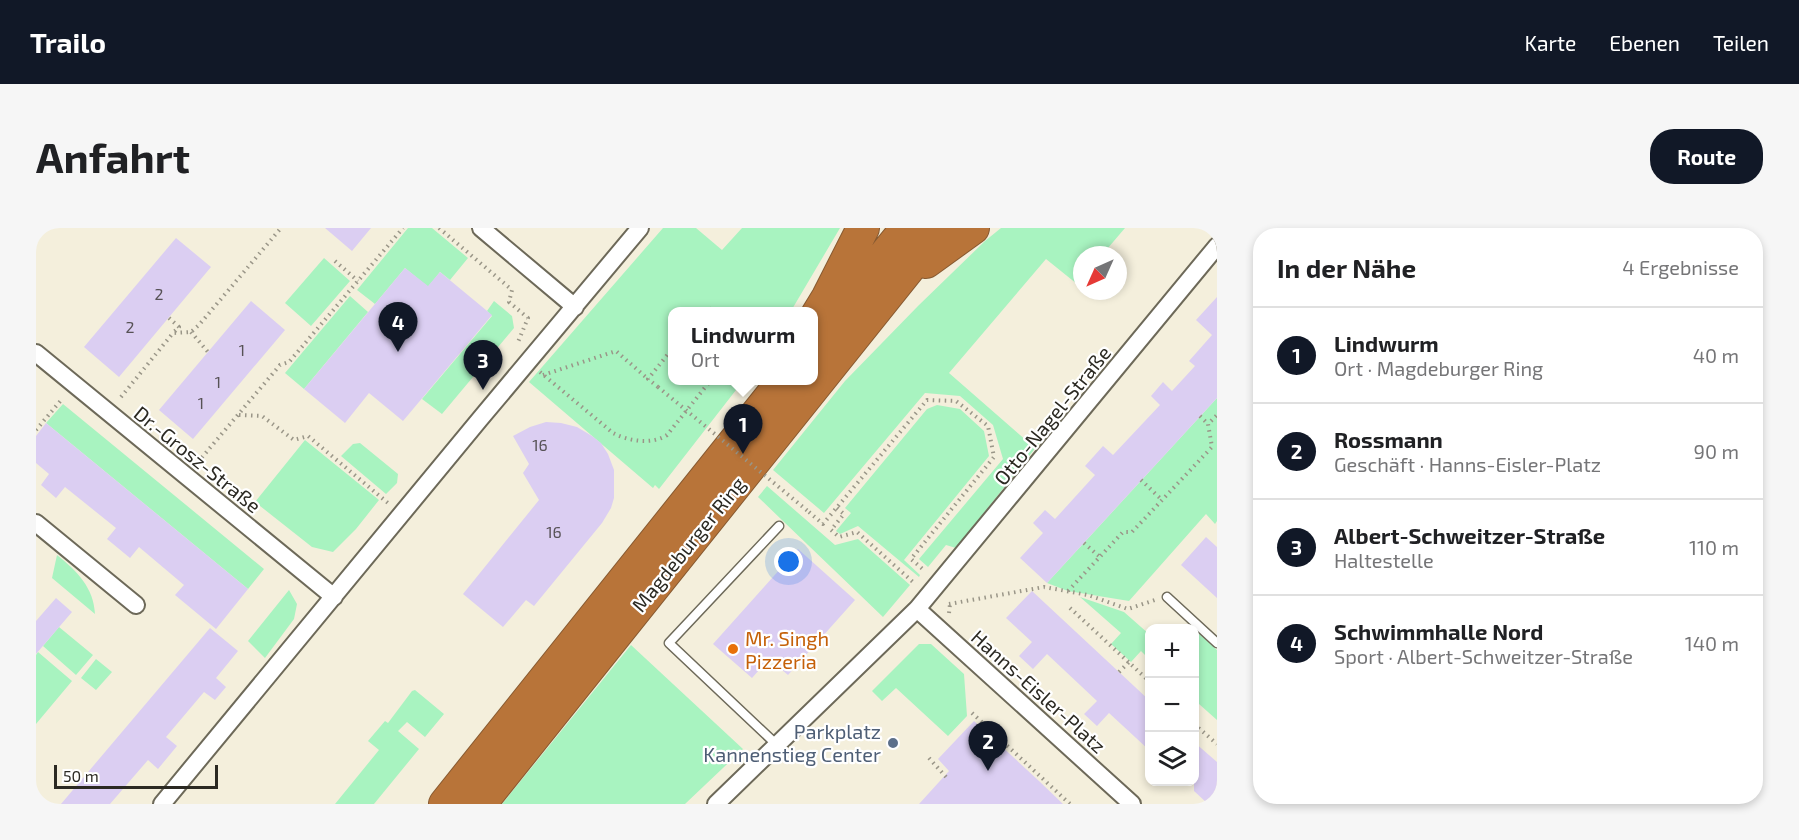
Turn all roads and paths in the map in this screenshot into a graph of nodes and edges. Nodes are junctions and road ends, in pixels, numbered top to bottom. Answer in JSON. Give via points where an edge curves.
{"nodes":[{"id":1,"x":281,"y":228,"type":"edge"},
{"id":2,"x":403,"y":228,"type":"edge"},
{"id":3,"x":439,"y":228,"type":"edge"},
{"id":4,"x":482,"y":228,"type":"edge"},
{"id":5,"x":640,"y":228,"type":"edge"},
{"id":6,"x":863,"y":228,"type":"edge"},
{"id":7,"x":907,"y":228,"type":"edge"},
{"id":8,"x":941,"y":228,"type":"edge"},
{"id":9,"x":973,"y":228,"type":"edge"},
{"id":10,"x":1217,"y":246,"type":"edge"},
{"id":11,"x":335,"y":261,"type":"dead end"},
{"id":12,"x":906,"y":272,"type":"junction"},
{"id":13,"x":358,"y":281,"type":"junction"},
{"id":14,"x":575,"y":307,"type":"junction"},
{"id":15,"x":818,"y":313,"type":"edge"},
{"id":16,"x":169,"y":318,"type":"dead end"},
{"id":17,"x":191,"y":332,"type":"junction"},
{"id":18,"x":173,"y":333,"type":"junction"},
{"id":19,"x":818,"y":337,"type":"edge"},
{"id":20,"x":515,"y":350,"type":"dead end"},
{"id":21,"x":208,"y":352,"type":"dead end"},
{"id":22,"x":36,"y":353,"type":"edge"},
{"id":23,"x":668,"y":354,"type":"edge"},
{"id":24,"x":528,"y":362,"type":"junction"},
{"id":25,"x":543,"y":375,"type":"junction"},
{"id":26,"x":648,"y":379,"type":"junction"},
{"id":27,"x":818,"y":382,"type":"edge"},
{"id":28,"x":74,"y":384,"type":"junction"},
{"id":29,"x":708,"y":385,"type":"edge"},
{"id":30,"x":781,"y":385,"type":"edge"},
{"id":31,"x":816,"y":385,"type":"edge"},
{"id":32,"x":122,"y":397,"type":"dead end"},
{"id":33,"x":238,"y":414,"type":"junction"},
{"id":34,"x":1217,"y":415,"type":"edge"},
{"id":35,"x":1200,"y":416,"type":"dead end"},
{"id":36,"x":1208,"y":424,"type":"junction"},
{"id":37,"x":36,"y":430,"type":"edge"},
{"id":38,"x":198,"y":462,"type":"dead end"},
{"id":39,"x":1141,"y":480,"type":"dead end"},
{"id":40,"x":1162,"y":500,"type":"junction"},
{"id":41,"x":389,"y":504,"type":"dead end"},
{"id":42,"x":837,"y":508,"type":"junction"},
{"id":43,"x":36,"y":522,"type":"edge"},
{"id":44,"x":779,"y":526,"type":"dead end"},
{"id":45,"x":1084,"y":543,"type":"dead end"},
{"id":46,"x":1100,"y":557,"type":"junction"},
{"id":47,"x":934,"y":590,"type":"junction"},
{"id":48,"x":1068,"y":591,"type":"junction"},
{"id":49,"x":334,"y":597,"type":"junction"},
{"id":50,"x":1167,"y":597,"type":"joint"},
{"id":51,"x":136,"y":604,"type":"dead end"},
{"id":52,"x":1070,"y":608,"type":"dead end"},
{"id":53,"x":917,"y":609,"type":"junction"},
{"id":54,"x":1217,"y":643,"type":"edge"},
{"id":55,"x":1129,"y":662,"type":"junction"},
{"id":56,"x":1119,"y":672,"type":"dead end"},
{"id":57,"x":1145,"y":678,"type":"edge"},
{"id":58,"x":972,"y":713,"type":"dead end"},
{"id":59,"x":1199,"y":728,"type":"edge"},
{"id":60,"x":1217,"y":744,"type":"edge"},
{"id":61,"x":777,"y":746,"type":"junction"},
{"id":62,"x":928,"y":758,"type":"dead end"},
{"id":63,"x":946,"y":777,"type":"dead end"},
{"id":64,"x":162,"y":804,"type":"edge"},
{"id":65,"x":446,"y":804,"type":"edge"},
{"id":66,"x":480,"y":804,"type":"edge"},
{"id":67,"x":716,"y":804,"type":"edge"},
{"id":68,"x":1070,"y":804,"type":"edge"},
{"id":69,"x":1132,"y":804,"type":"edge"}],
"edges":[{"from":1,"to":17,"type":"path"},
{"from":2,"to":13,"type":"path"},
{"from":3,"to":20,"type":"path","via":[[512,290],[509,302],[528,318]]},
{"from":4,"to":14,"type":"street"},
{"from":5,"to":14,"type":"street"},
{"from":6,"to":15,"type":"highway"},
{"from":7,"to":19,"type":"highway"},
{"from":8,"to":12,"type":"highway","name":"Magdeburger Ring"},
{"from":9,"to":12,"type":"highway","via":[[933,259]]},
{"from":10,"to":47,"type":"street","name":"Otto-Nagel-Straße"},
{"from":11,"to":13,"type":"path"},
{"from":12,"to":27,"type":"highway","name":"Magdeburger Ring"},
{"from":13,"to":33,"type":"path"},
{"from":14,"to":24,"type":"street"},
{"from":16,"to":18,"type":"path","via":[[178,327]]},
{"from":17,"to":18,"type":"path"},
{"from":17,"to":21,"type":"path"},
{"from":18,"to":32,"type":"path"},
{"from":22,"to":28,"type":"street","name":"Dr.-Grosz-Straße"},
{"from":23,"to":26,"type":"path"},
{"from":24,"to":25,"type":"path"},
{"from":24,"to":49,"type":"street"},
{"from":25,"to":26,"type":"path","via":[[616,351]]},
{"from":25,"to":29,"type":"path","via":[[613,433],[643,440],[667,435]]},
{"from":26,"to":42,"type":"path","bridge":true,"via":[[823,524]]},
{"from":28,"to":37,"type":"path"},
{"from":28,"to":49,"type":"street","name":"Dr.-Grosz-Straße"},
{"from":30,"to":65,"type":"highway","name":"Magdeburger Ring"},
{"from":31,"to":66,"type":"highway","name":"Magdeburger Ring"},
{"from":33,"to":38,"type":"path"},
{"from":33,"to":41,"type":"path","via":[[262,416],[294,440],[308,436]]},
{"from":34,"to":36,"type":"path"},
{"from":35,"to":36,"type":"path"},
{"from":36,"to":40,"type":"path","via":[[1212,447]]},
{"from":39,"to":40,"type":"path"},
{"from":40,"to":46,"type":"path","via":[[1132,532],[1123,532]]},
{"from":42,"to":47,"type":"path","via":[[844,514],[831,530],[839,537],[857,532]]},
{"from":42,"to":47,"type":"path","via":[[927,400],[956,401],[988,426],[994,457],[911,559]]},
{"from":43,"to":51,"type":"street"},
{"from":44,"to":61,"type":"lane","via":[[669,643]]},
{"from":45,"to":46,"type":"path"},
{"from":46,"to":48,"type":"path"},
{"from":47,"to":53,"type":"street","name":"Otto-Nagel-Straße"},
{"from":48,"to":50,"type":"path","via":[[1128,609]]},
{"from":48,"to":53,"type":"path","via":[[1044,587]]},
{"from":49,"to":64,"type":"street"},
{"from":50,"to":54,"type":"lane"},
{"from":52,"to":55,"type":"path"},
{"from":53,"to":61,"type":"street","name":"Otto-Nagel-Straße"},
{"from":53,"to":69,"type":"street","name":"Hanns-Eisler-Platz"},
{"from":55,"to":56,"type":"path"},
{"from":55,"to":57,"type":"path"},
{"from":58,"to":68,"type":"path"},
{"from":59,"to":60,"type":"path"},
{"from":61,"to":67,"type":"street","name":"Otto-Nagel-Straße"},
{"from":62,"to":63,"type":"path"}]}
